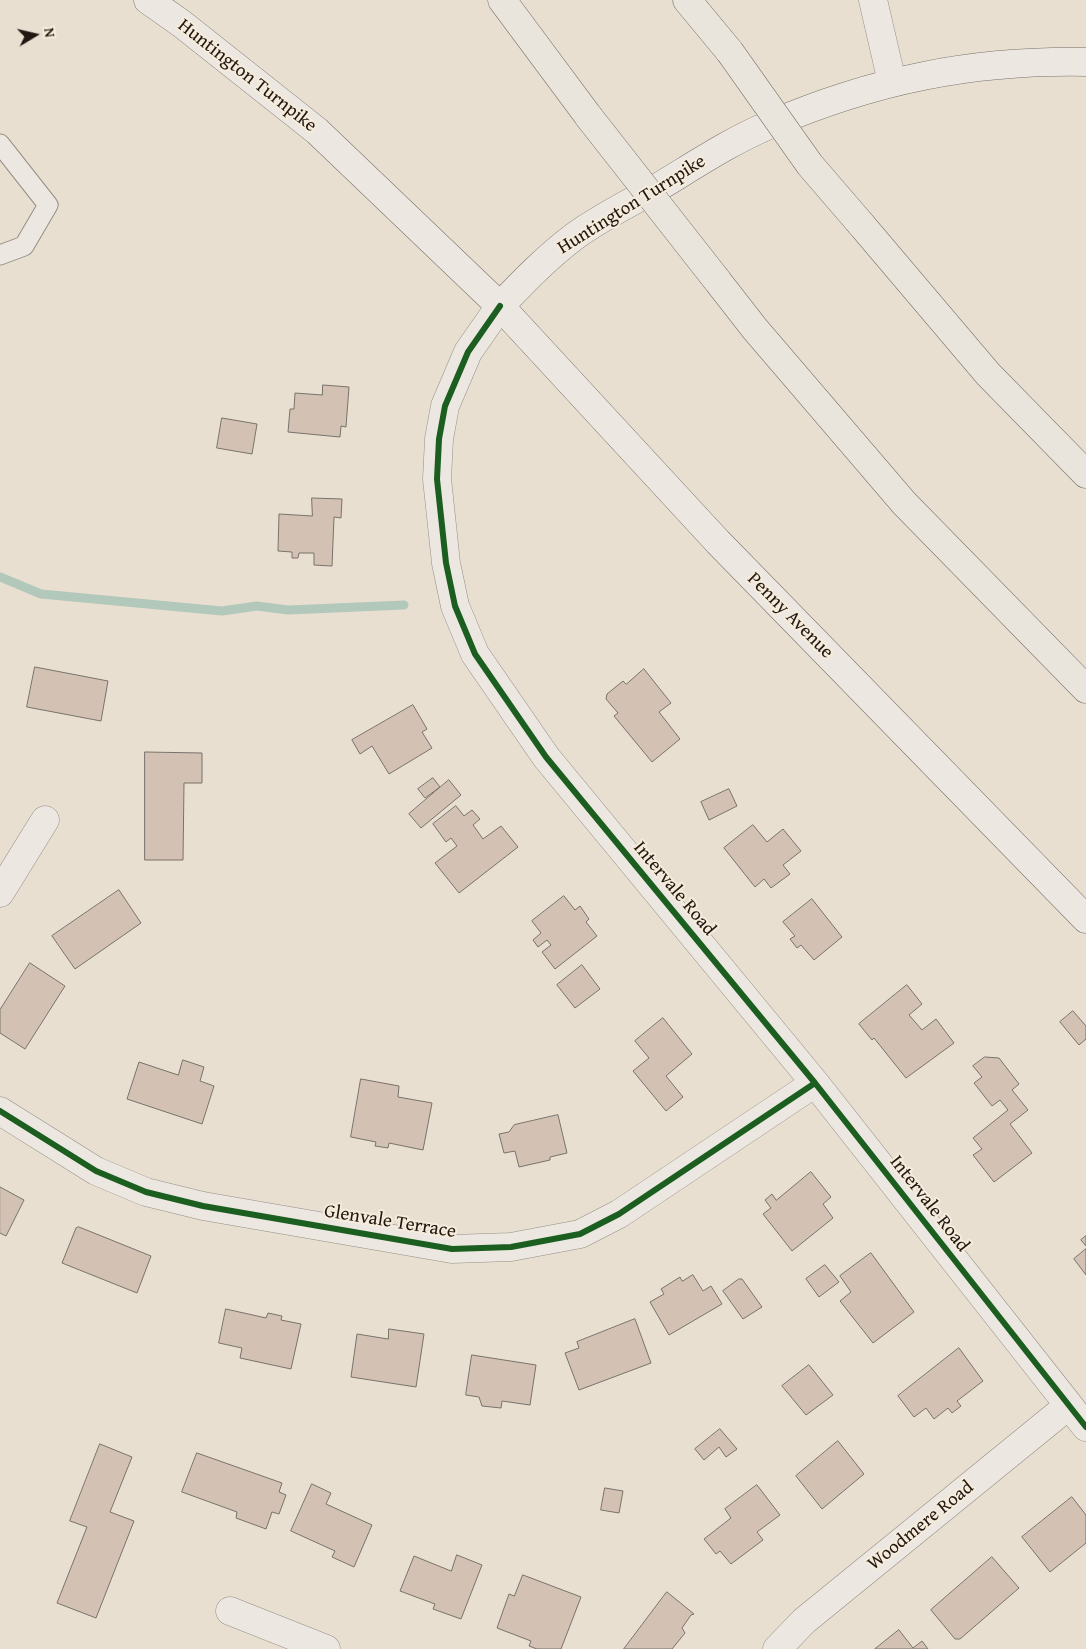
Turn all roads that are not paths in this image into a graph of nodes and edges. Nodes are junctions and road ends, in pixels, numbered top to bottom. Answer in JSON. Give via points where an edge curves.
{"nodes":[{"id":1,"x":148,"y":0,"type":"edge"},
{"id":2,"x":502,"y":0,"type":"edge"},
{"id":3,"x":686,"y":0,"type":"edge"},
{"id":4,"x":873,"y":0,"type":"edge"},
{"id":5,"x":1086,"y":62,"type":"edge"},
{"id":6,"x":892,"y":82,"type":"junction"},
{"id":7,"x":0,"y":144,"type":"edge"},
{"id":8,"x":0,"y":255,"type":"edge"},
{"id":9,"x":500,"y":306,"type":"junction"},
{"id":10,"x":1086,"y":474,"type":"edge"},
{"id":11,"x":1086,"y":689,"type":"edge"},
{"id":12,"x":45,"y":820,"type":"dead end"},
{"id":13,"x":0,"y":893,"type":"edge"},
{"id":14,"x":1086,"y":919,"type":"edge"},
{"id":15,"x":815,"y":1083,"type":"junction"},
{"id":16,"x":0,"y":1111,"type":"edge"},
{"id":17,"x":1068,"y":1406,"type":"junction"},
{"id":18,"x":1086,"y":1427,"type":"edge"},
{"id":19,"x":230,"y":1611,"type":"dead end"},
{"id":20,"x":326,"y":1649,"type":"edge"},
{"id":21,"x":777,"y":1649,"type":"edge"}],
"edges":[{"from":1,"to":9,"type":"street","name":"Huntington Turnpike","via":[[317,131]]},
{"from":2,"to":11,"type":"highway","bridge":true,"via":[[755,329],[904,502]]},
{"from":3,"to":10,"type":"highway","bridge":true,"via":[[730,52],[810,164],[988,374]]},
{"from":4,"to":6,"type":"street"},
{"from":5,"to":6,"type":"street","name":"Huntington Turnpike","via":[[975,66]]},
{"from":6,"to":9,"type":"street","name":"Huntington Turnpike","via":[[768,125],[718,151],[576,235],[534,270]]},
{"from":7,"to":8,"type":"lane","via":[[48,205],[24,246]]},
{"from":9,"to":14,"type":"street","name":"Penny Avenue","via":[[718,542]]},
{"from":9,"to":15,"type":"street","name":"Intervale Road","via":[[468,352],[445,406],[439,439],[437,479],[440,517],[454,606],[475,654],[546,757]]},
{"from":12,"to":13,"type":"street"},
{"from":15,"to":16,"type":"street","name":"Glenvale Terrace","via":[[619,1214],[580,1234],[511,1247],[462,1249],[202,1206],[146,1192],[96,1172]]},
{"from":15,"to":17,"type":"street","name":"Intervale Road"},
{"from":17,"to":18,"type":"street","name":"Intervale Road"},
{"from":17,"to":21,"type":"street","name":"Woodmere Road","via":[[804,1621]]},
{"from":19,"to":20,"type":"street"}]}
